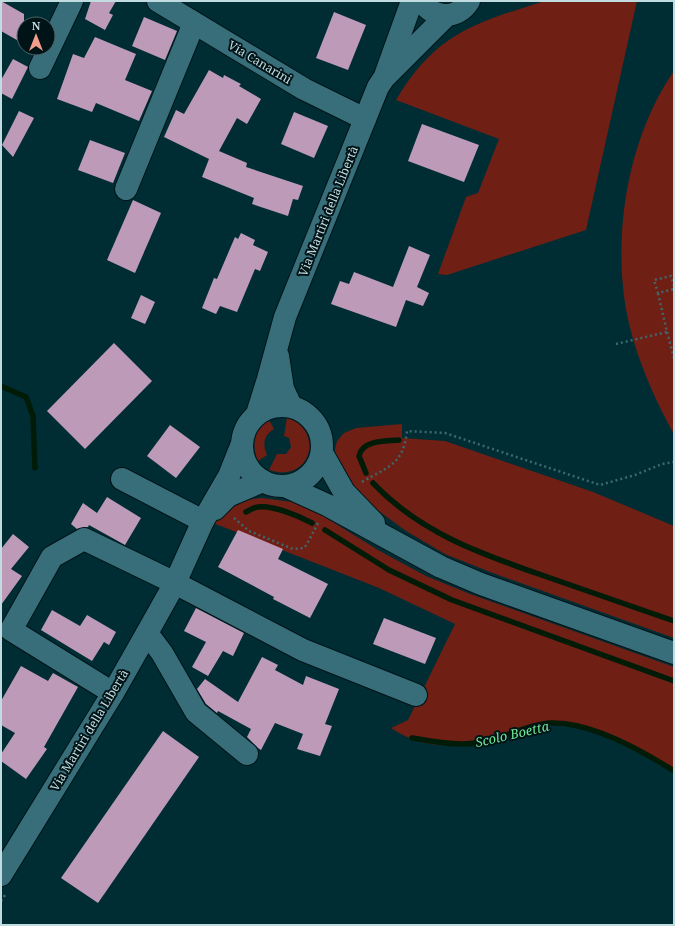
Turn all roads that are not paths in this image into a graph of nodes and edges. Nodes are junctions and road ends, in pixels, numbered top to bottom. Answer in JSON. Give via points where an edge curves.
{"nodes":[{"id":1,"x":72,"y":1,"type":"edge"},
{"id":2,"x":158,"y":1,"type":"edge"},
{"id":3,"x":412,"y":1,"type":"edge"},
{"id":4,"x":422,"y":1,"type":"edge"},
{"id":5,"x":486,"y":1,"type":"edge"},
{"id":6,"x":459,"y":8,"type":"edge"},
{"id":7,"x":194,"y":23,"type":"junction"},
{"id":8,"x":40,"y":68,"type":"dead end"},
{"id":9,"x":384,"y":78,"type":"junction"},
{"id":10,"x":364,"y":119,"type":"junction"},
{"id":11,"x":126,"y":189,"type":"dead end"},
{"id":12,"x":277,"y":346,"type":"junction"},
{"id":13,"x":291,"y":406,"type":"junction"},
{"id":14,"x":257,"y":414,"type":"junction"},
{"id":15,"x":241,"y":446,"type":"junction"},
{"id":16,"x":322,"y":453,"type":"junction"},
{"id":17,"x":122,"y":479,"type":"dead end"},
{"id":18,"x":263,"y":482,"type":"junction"},
{"id":19,"x":285,"y":486,"type":"junction"},
{"id":20,"x":336,"y":498,"type":"junction"},
{"id":21,"x":203,"y":521,"type":"junction"},
{"id":22,"x":175,"y":583,"type":"junction"},
{"id":23,"x":147,"y":633,"type":"junction"},
{"id":24,"x":674,"y":653,"type":"edge"},
{"id":25,"x":113,"y":693,"type":"junction"},
{"id":26,"x":416,"y":695,"type":"dead end"},
{"id":27,"x":247,"y":754,"type":"dead end"},
{"id":28,"x":3,"y":885,"type":"edge"}],
"edges":[{"from":1,"to":8,"type":"street"},
{"from":2,"to":7,"type":"street","name":"Via Canarini"},
{"from":3,"to":9,"type":"street","name":"Via Martiri della Libertà"},
{"from":4,"to":6,"type":"street","via":[[433,12]]},
{"from":5,"to":6,"type":"street"},
{"from":6,"to":9,"type":"street","name":"Via Martiri della Libertà"},
{"from":7,"to":10,"type":"street","name":"Via Canarini","via":[[304,89]]},
{"from":7,"to":11,"type":"street"},
{"from":9,"to":10,"type":"street","name":"Via Martiri della Libertà"},
{"from":10,"to":12,"type":"street","name":"Via Martiri della Libertà","via":[[285,317]]},
{"from":12,"to":13,"type":"street","name":"Via Martiri della Libertà","via":[[283,389]]},
{"from":12,"to":14,"type":"street","name":"Via Martiri della Libertà"},
{"from":13,"to":14,"type":"street","via":[[269,407]]},
{"from":13,"to":16,"type":"street","via":[[305,413],[316,424],[321,438]]},
{"from":14,"to":15,"type":"street","name":"Via Martiri della Libertà","via":[[244,432]]},
{"from":15,"to":18,"type":"street","via":[[247,466]]},
{"from":15,"to":21,"type":"street","name":"Via Martiri della Libertà","via":[[229,476]]},
{"from":16,"to":19,"type":"street","via":[[312,473],[300,482]]},
{"from":16,"to":20,"type":"street"},
{"from":17,"to":21,"type":"street"},
{"from":18,"to":19,"type":"street"},
{"from":18,"to":21,"type":"street","name":"Via Martiri della Libertà","via":[[228,496]]},
{"from":19,"to":20,"type":"street"},
{"from":20,"to":24,"type":"street","via":[[394,542],[441,567],[481,584]]},
{"from":21,"to":22,"type":"street","name":"Via Martiri della Libertà"},
{"from":22,"to":23,"type":"street","name":"Via Martiri della Libertà"},
{"from":22,"to":25,"type":"street","via":[[84,539],[52,558],[11,630]]},
{"from":22,"to":26,"type":"street","via":[[303,650]]},
{"from":23,"to":25,"type":"street","name":"Via Martiri della Libertà"},
{"from":23,"to":27,"type":"street","via":[[162,653],[196,712]]},
{"from":25,"to":28,"type":"street","name":"Via Martiri della Libertà"}]}
